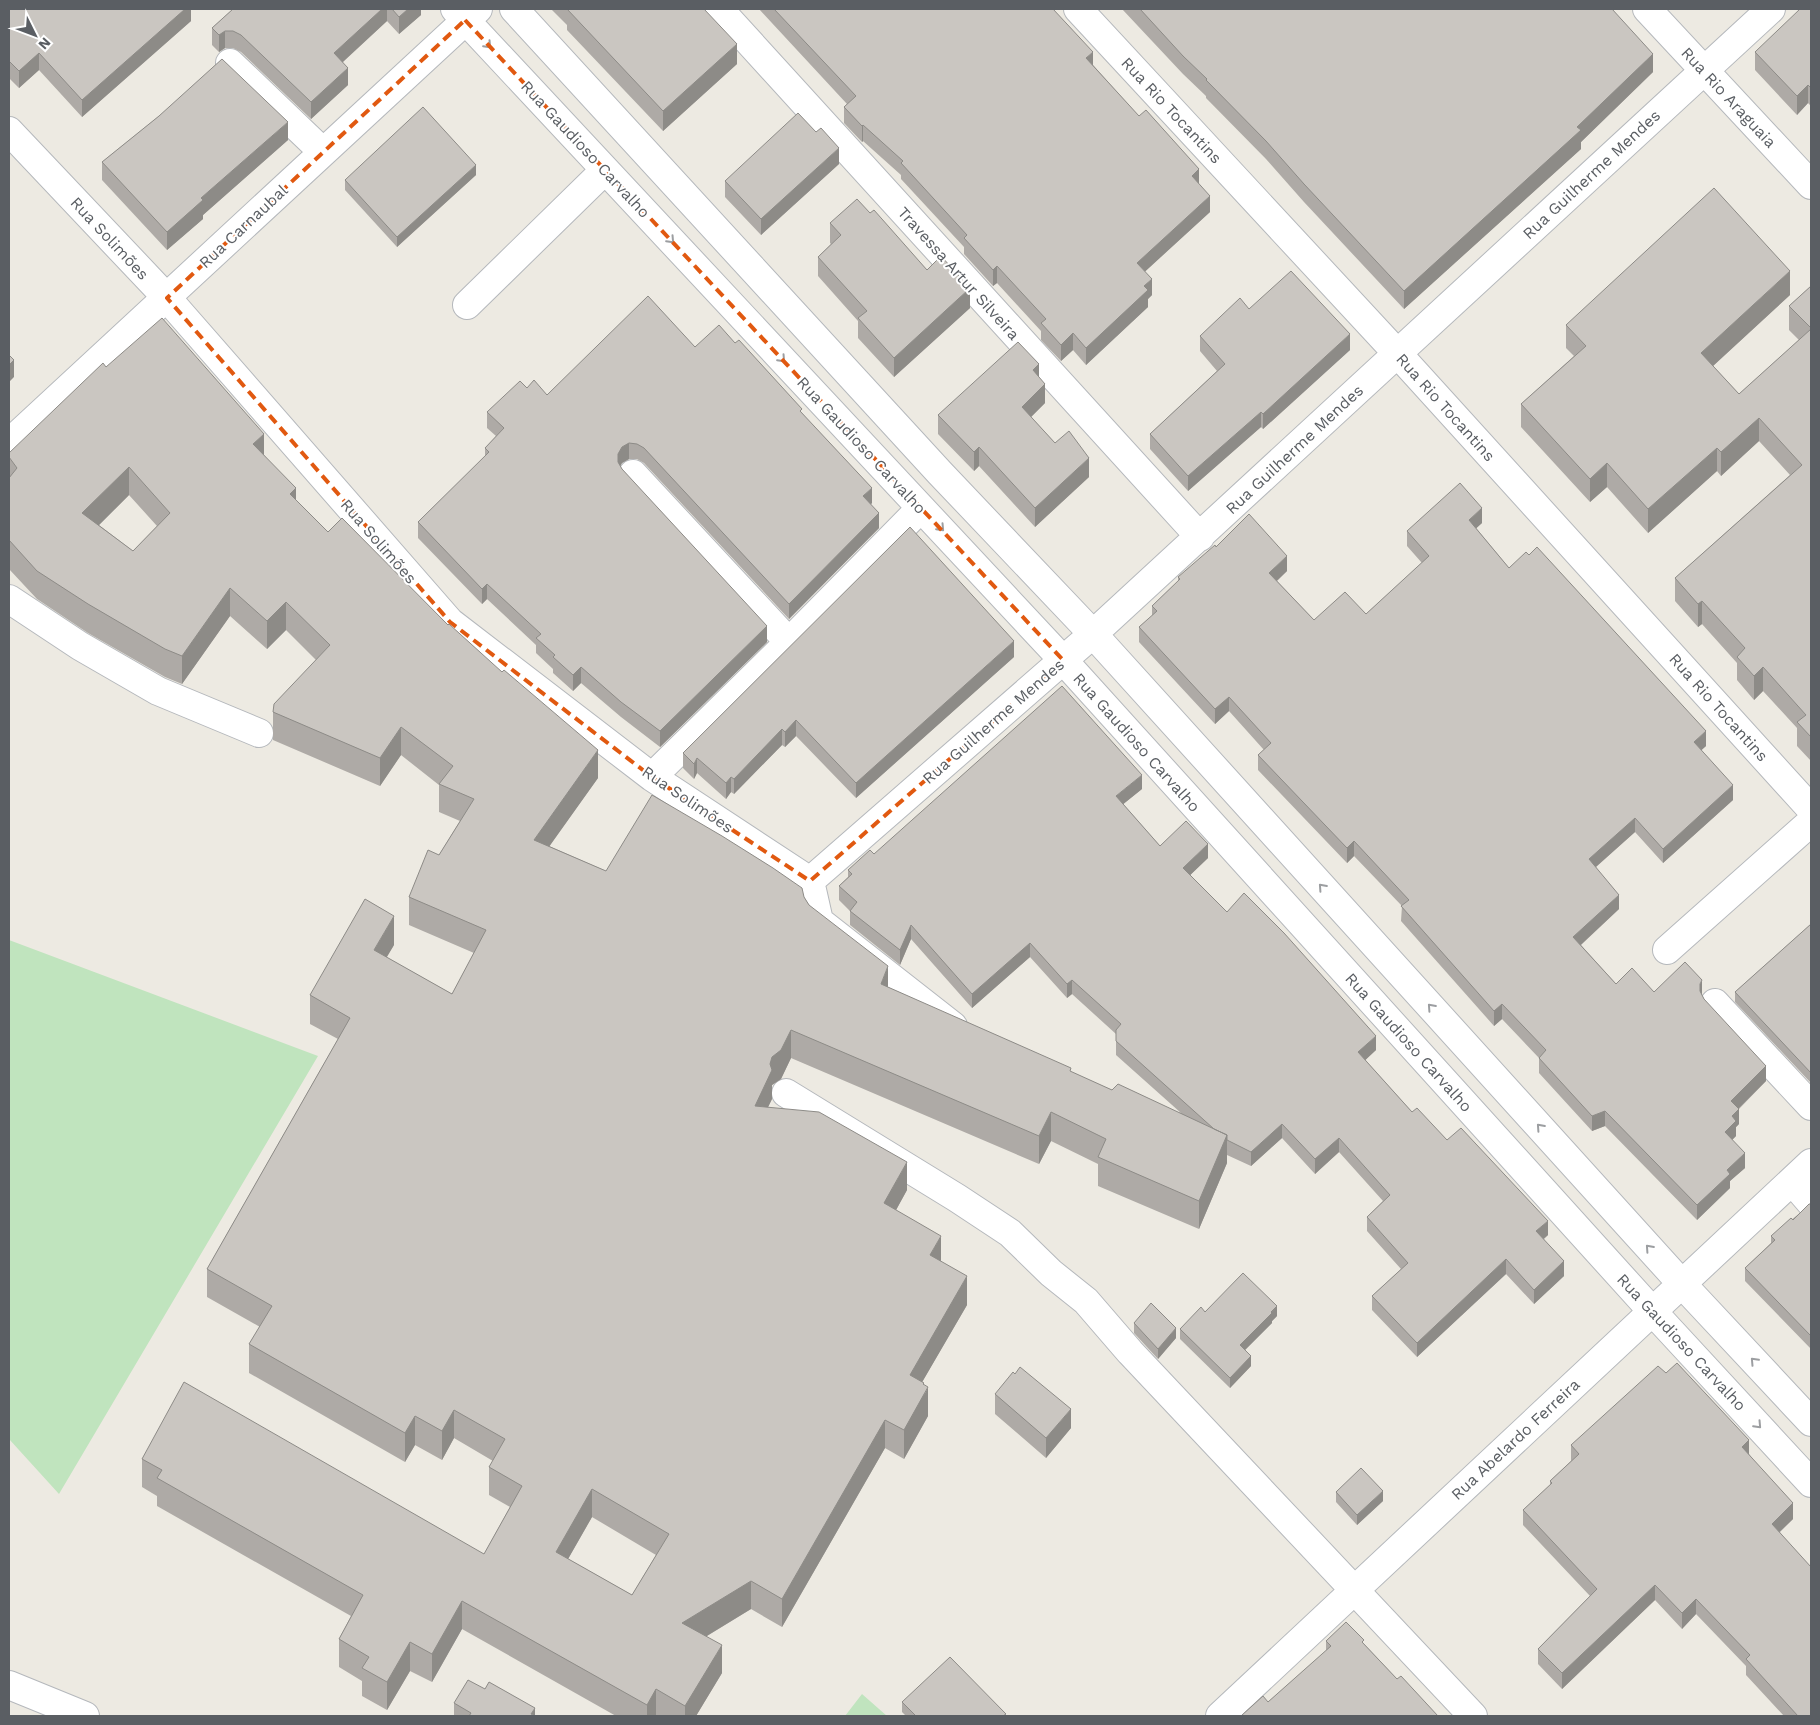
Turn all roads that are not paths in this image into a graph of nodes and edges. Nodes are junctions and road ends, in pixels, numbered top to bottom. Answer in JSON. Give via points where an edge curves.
{"nodes":[{"id":1,"x":514,"y":9,"type":"edge"},
{"id":2,"x":719,"y":9,"type":"edge"},
{"id":3,"x":1078,"y":9,"type":"edge"},
{"id":4,"x":1647,"y":9,"type":"edge"},
{"id":5,"x":1771,"y":9,"type":"edge"},
{"id":6,"x":466,"y":12,"type":"edge"},
{"id":7,"x":230,"y":62,"type":"dead end"},
{"id":8,"x":1704,"y":70,"type":"junction"},
{"id":9,"x":9,"y":131,"type":"edge"},
{"id":10,"x":323,"y":152,"type":"junction"},
{"id":11,"x":605,"y":170,"type":"junction"},
{"id":12,"x":1811,"y":186,"type":"edge"},
{"id":13,"x":166,"y":298,"type":"junction"},
{"id":14,"x":467,"y":305,"type":"dead end"},
{"id":15,"x":1397,"y":353,"type":"junction"},
{"id":16,"x":9,"y":443,"type":"edge"},
{"id":17,"x":633,"y":474,"type":"dead end"},
{"id":18,"x":922,"y":508,"type":"junction"},
{"id":19,"x":1200,"y":536,"type":"junction"},
{"id":20,"x":9,"y":599,"type":"edge"},
{"id":21,"x":1093,"y":634,"type":"junction"},
{"id":22,"x":789,"y":642,"type":"junction"},
{"id":23,"x":1063,"y":660,"type":"junction"},
{"id":24,"x":258,"y":733,"type":"dead end"},
{"id":25,"x":652,"y":777,"type":"junction"},
{"id":26,"x":1811,"y":809,"type":"edge"},
{"id":27,"x":1811,"y":822,"type":"edge"},
{"id":28,"x":810,"y":882,"type":"junction"},
{"id":29,"x":1667,"y":950,"type":"dead end"},
{"id":30,"x":1714,"y":1003,"type":"dead end"},
{"id":31,"x":975,"y":1036,"type":"edge"},
{"id":32,"x":786,"y":1093,"type":"dead end"},
{"id":33,"x":1811,"y":1106,"type":"edge"},
{"id":34,"x":1811,"y":1163,"type":"edge"},
{"id":35,"x":1792,"y":1181,"type":"junction"},
{"id":36,"x":1811,"y":1203,"type":"edge"},
{"id":37,"x":1682,"y":1284,"type":"junction"},
{"id":38,"x":1653,"y":1312,"type":"junction"},
{"id":39,"x":1811,"y":1422,"type":"edge"},
{"id":40,"x":1811,"y":1483,"type":"edge"},
{"id":41,"x":1354,"y":1589,"type":"junction"},
{"id":42,"x":9,"y":1685,"type":"edge"},
{"id":43,"x":85,"y":1716,"type":"edge"},
{"id":44,"x":1220,"y":1716,"type":"edge"},
{"id":45,"x":1473,"y":1716,"type":"edge"}],
"edges":[{"from":1,"to":21,"type":"street","via":[[940,473]]},
{"from":2,"to":19,"type":"street","name":"Travessa Artur Silveira"},
{"from":3,"to":15,"type":"street","name":"Rua Rio Tocantins"},
{"from":4,"to":8,"type":"street","name":"Rua Rio Araguaia"},
{"from":5,"to":8,"type":"street","name":"Rua Guilherme Mendes"},
{"from":6,"to":10,"type":"street","name":"Rua Carnaubal"},
{"from":6,"to":11,"type":"street","name":"Rua Gaudioso Carvalho","one_way":true},
{"from":7,"to":10,"type":"street"},
{"from":8,"to":12,"type":"street","name":"Rua Rio Araguaia"},
{"from":8,"to":15,"type":"street","name":"Rua Guilherme Mendes"},
{"from":9,"to":13,"type":"street","name":"Rua Solimões"},
{"from":10,"to":13,"type":"street","name":"Rua Carnaubal"},
{"from":11,"to":14,"type":"street"},
{"from":11,"to":18,"type":"street","name":"Rua Gaudioso Carvalho","one_way":true},
{"from":13,"to":16,"type":"street","name":"Rua Carnaubal"},
{"from":13,"to":25,"type":"street","name":"Rua Solimões","via":[[450,622]]},
{"from":15,"to":19,"type":"street","name":"Rua Guilherme Mendes"},
{"from":15,"to":26,"type":"street","name":"Rua Rio Tocantins"},
{"from":17,"to":22,"type":"street"},
{"from":18,"to":22,"type":"street"},
{"from":18,"to":23,"type":"street","name":"Rua Gaudioso Carvalho","one_way":true},
{"from":19,"to":21,"type":"street","name":"Rua Guilherme Mendes"},
{"from":20,"to":24,"type":"street","via":[[80,646],[158,690]]},
{"from":21,"to":23,"type":"street","name":"Rua Guilherme Mendes"},
{"from":37,"to":21,"type":"street","one_way":true},
{"from":22,"to":25,"type":"street"},
{"from":23,"to":28,"type":"street","name":"Rua Guilherme Mendes"},
{"from":23,"to":38,"type":"street","name":"Rua Gaudioso Carvalho"},
{"from":25,"to":28,"type":"street","name":"Rua Solimões"},
{"from":27,"to":29,"type":"street"},
{"from":28,"to":31,"type":"street","via":[[819,921],[954,1026]]},
{"from":30,"to":33,"type":"street"},
{"from":32,"to":41,"type":"street","via":[[1010,1233],[1086,1301],[1130,1352]]},
{"from":34,"to":35,"type":"street","name":"Rua Abelardo Ferreira"},
{"from":35,"to":36,"type":"street"},
{"from":35,"to":37,"type":"street","name":"Rua Abelardo Ferreira"},
{"from":37,"to":38,"type":"street","name":"Rua Abelardo Ferreira"},
{"from":39,"to":37,"type":"street","one_way":true},
{"from":38,"to":40,"type":"street","name":"Rua Gaudioso Carvalho","one_way":true},
{"from":38,"to":41,"type":"street","name":"Rua Abelardo Ferreira"},
{"from":41,"to":44,"type":"street","name":"Rua Abelardo Ferreira"},
{"from":41,"to":45,"type":"street"},
{"from":42,"to":43,"type":"street"}]}
